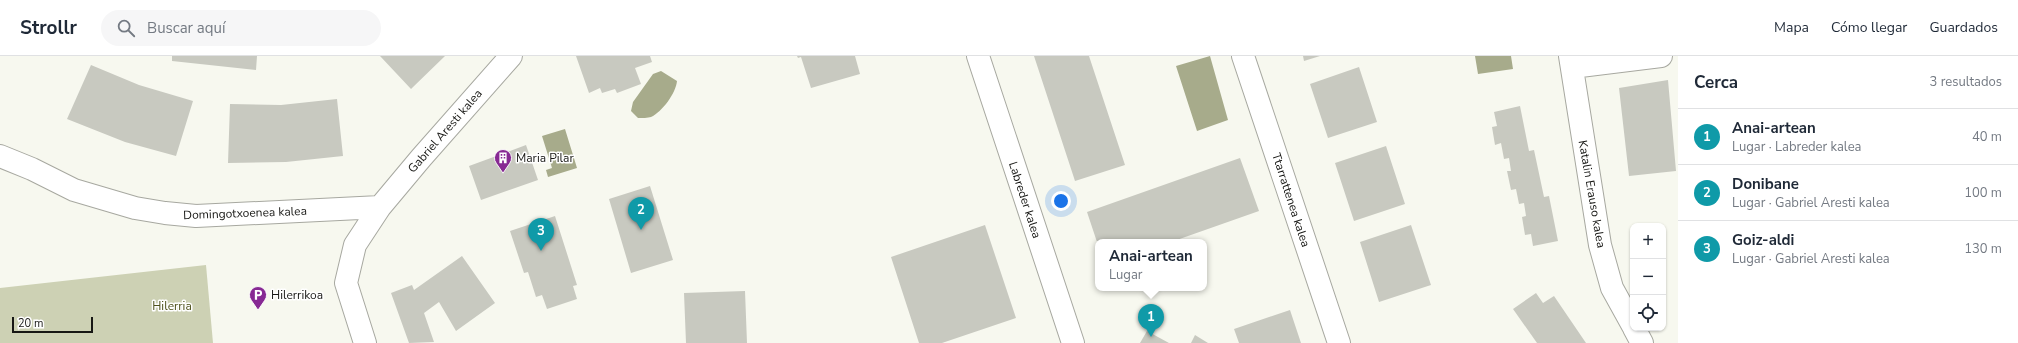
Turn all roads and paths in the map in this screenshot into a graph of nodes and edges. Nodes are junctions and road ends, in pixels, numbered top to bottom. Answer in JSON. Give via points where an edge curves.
{"nodes":[{"id":1,"x":511,"y":56,"type":"edge"},
{"id":2,"x":978,"y":56,"type":"edge"},
{"id":3,"x":1243,"y":56,"type":"edge"},
{"id":4,"x":1661,"y":56,"type":"edge"},
{"id":5,"x":1571,"y":62,"type":"edge"},
{"id":6,"x":0,"y":156,"type":"edge"},
{"id":7,"x":380,"y":207,"type":"junction"},
{"id":8,"x":1630,"y":320,"type":"edge"},
{"id":9,"x":1636,"y":331,"type":"edge"},
{"id":10,"x":365,"y":343,"type":"edge"},
{"id":11,"x":1072,"y":343,"type":"edge"},
{"id":12,"x":1339,"y":343,"type":"edge"},
{"id":13,"x":1642,"y":343,"type":"edge"}],
"edges":[{"from":1,"to":7,"type":"street","name":"Gabriel Aresti kalea"},
{"from":2,"to":11,"type":"street","name":"Labreder kalea"},
{"from":3,"to":12,"type":"street","name":"Ttarrattenea kalea"},
{"from":4,"to":5,"type":"street"},
{"from":5,"to":8,"type":"street","name":"Katalin Erauso kalea","via":[[1600,245],[1612,288]]},
{"from":6,"to":7,"type":"street","name":"Domingotxoenea kalea","via":[[74,190],[127,206],[165,213],[196,216]]},
{"from":7,"to":10,"type":"street","name":"Gabriel Aresti kalea","via":[[355,245],[346,283]]},
{"from":9,"to":13,"type":"street","name":"Katalin Erauso kalea"}]}
